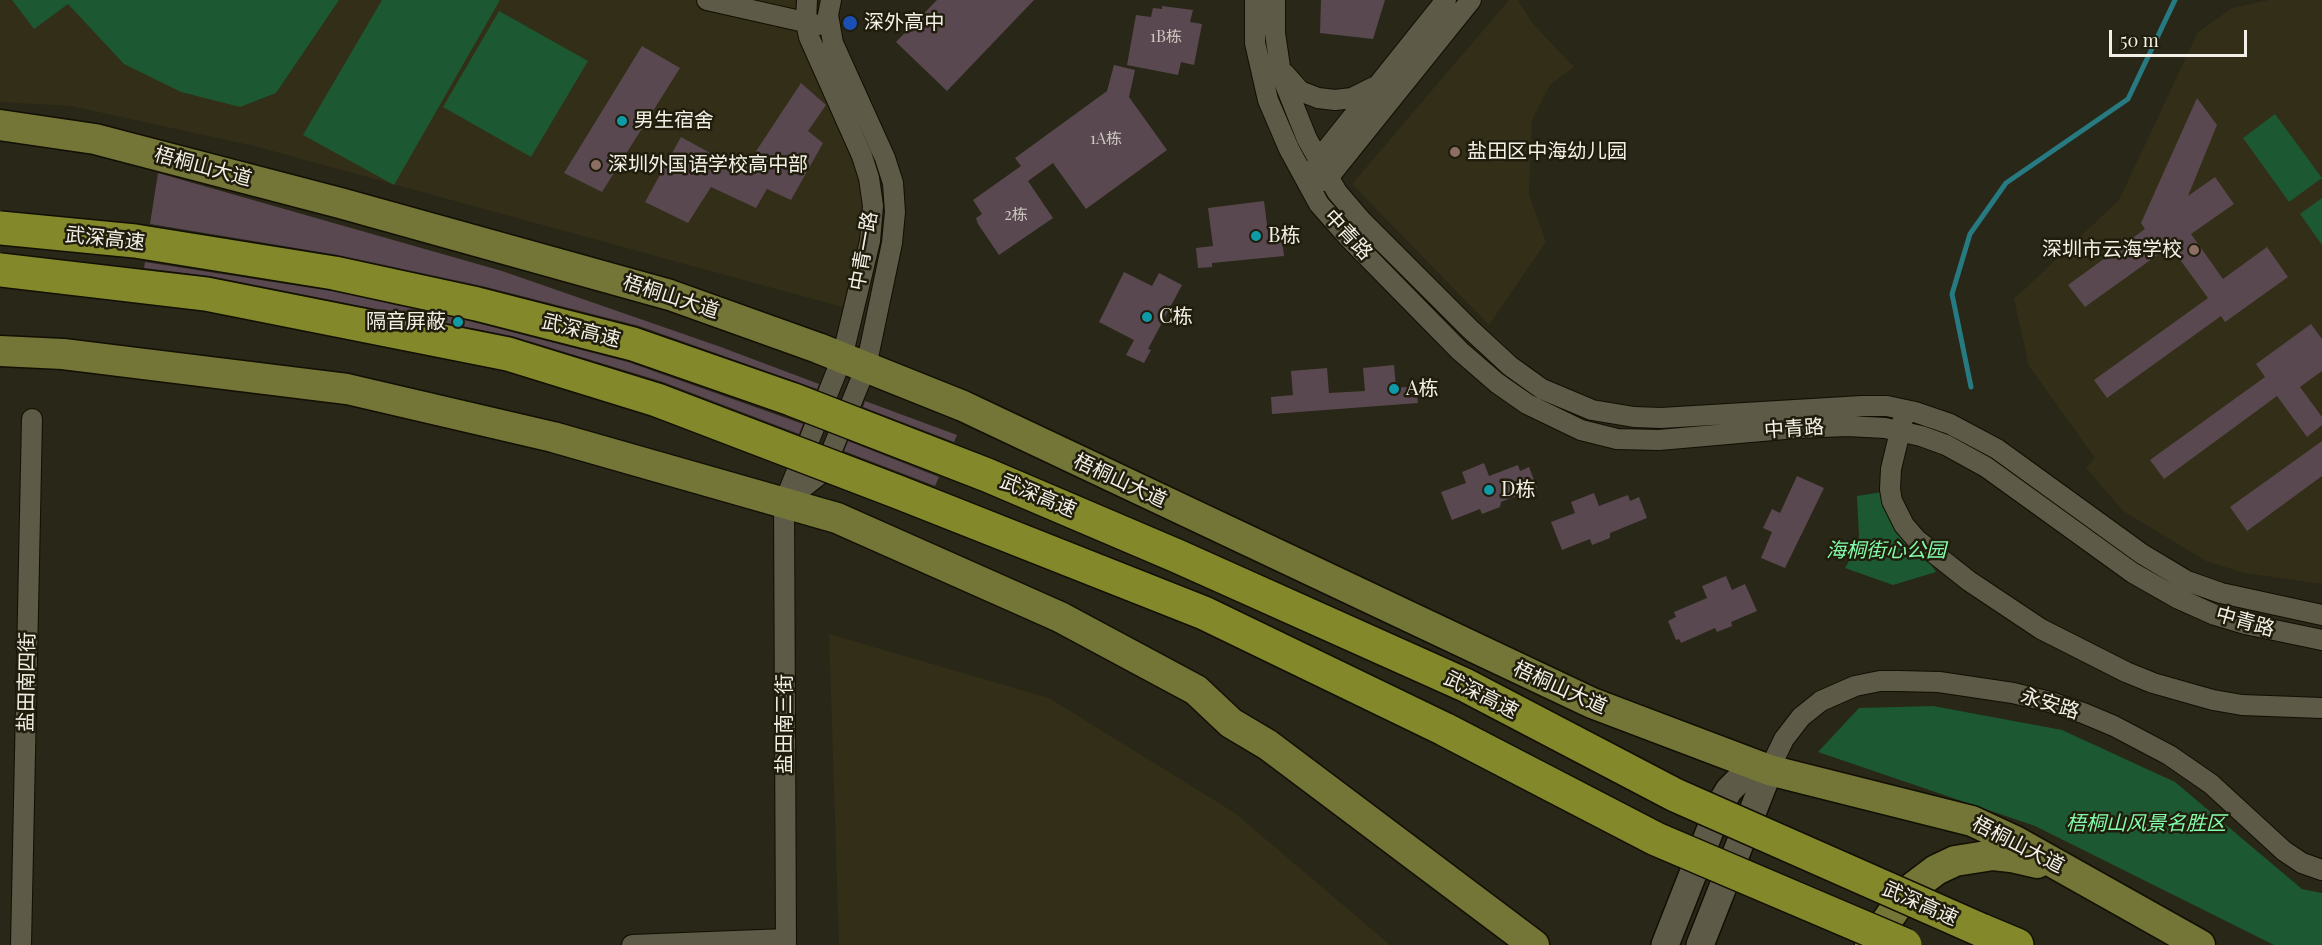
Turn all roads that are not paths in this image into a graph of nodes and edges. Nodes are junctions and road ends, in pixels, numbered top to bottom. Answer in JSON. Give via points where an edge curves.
{"nodes":[{"id":1,"x":706,"y":0,"type":"edge"},
{"id":2,"x":807,"y":0,"type":"edge"},
{"id":3,"x":831,"y":0,"type":"edge"},
{"id":4,"x":1255,"y":0,"type":"edge"},
{"id":5,"x":1275,"y":0,"type":"edge"},
{"id":6,"x":1446,"y":0,"type":"edge"},
{"id":7,"x":1471,"y":0,"type":"edge"},
{"id":8,"x":806,"y":23,"type":"junction"},
{"id":9,"x":829,"y":27,"type":"junction"},
{"id":10,"x":1276,"y":54,"type":"junction"},
{"id":11,"x":1383,"y":79,"type":"junction"},
{"id":12,"x":0,"y":125,"type":"edge"},
{"id":13,"x":1318,"y":160,"type":"junction"},
{"id":14,"x":1328,"y":178,"type":"junction"},
{"id":15,"x":1309,"y":187,"type":"junction"},
{"id":16,"x":0,"y":228,"type":"edge"},
{"id":17,"x":0,"y":270,"type":"edge"},
{"id":18,"x":0,"y":351,"type":"edge"},
{"id":19,"x":854,"y":362,"type":"junction"},
{"id":20,"x":1906,"y":410,"type":"junction"},
{"id":21,"x":32,"y":419,"type":"dead end"},
{"id":22,"x":1900,"y":431,"type":"junction"},
{"id":23,"x":784,"y":503,"type":"junction"},
{"id":24,"x":2322,"y":615,"type":"edge"},
{"id":25,"x":2322,"y":640,"type":"edge"},
{"id":26,"x":2322,"y":708,"type":"edge"},
{"id":27,"x":1769,"y":770,"type":"junction"},
{"id":28,"x":2322,"y":870,"type":"edge"},
{"id":29,"x":2077,"y":875,"type":"junction"},
{"id":30,"x":786,"y":942,"type":"edge"},
{"id":31,"x":21,"y":945,"type":"edge"},
{"id":32,"x":632,"y":945,"type":"edge"},
{"id":33,"x":1534,"y":945,"type":"edge"},
{"id":34,"x":1665,"y":945,"type":"edge"},
{"id":35,"x":1700,"y":945,"type":"edge"},
{"id":36,"x":1870,"y":945,"type":"edge"},
{"id":37,"x":1905,"y":945,"type":"edge"},
{"id":38,"x":2017,"y":945,"type":"edge"},
{"id":39,"x":2200,"y":945,"type":"edge"}],
"edges":[{"from":1,"to":8,"type":"street"},
{"from":2,"to":8,"type":"street","name":"中青一路"},
{"from":3,"to":9,"type":"street","name":"中青一路"},
{"from":4,"to":15,"type":"street","via":[[1255,43],[1262,81],[1282,136]]},
{"from":5,"to":10,"type":"street"},
{"from":6,"to":11,"type":"street"},
{"from":7,"to":14,"type":"street","name":"中青路"},
{"from":8,"to":9,"type":"street"},
{"from":8,"to":19,"type":"street","name":"中青一路","via":[[814,53],[862,156],[873,206]]},
{"from":9,"to":19,"type":"street","name":"中青一路","via":[[840,62],[893,183],[892,243]]},
{"from":10,"to":11,"type":"street","via":[[1293,86],[1318,99],[1352,98]]},
{"from":10,"to":13,"type":"street","via":[[1287,95]]},
{"from":11,"to":13,"type":"street"},
{"from":12,"to":19,"type":"main road","name":"梧桐山大道","via":[[95,139],[619,280]]},
{"from":13,"to":14,"type":"street","name":"中青路"},
{"from":13,"to":15,"type":"street"},
{"from":14,"to":15,"type":"street","name":"中青路"},
{"from":14,"to":20,"type":"street","name":"中青路","via":[[1361,220],[1483,342],[1527,379],[1572,403],[1608,413],[1660,418],[1839,406]]},
{"from":15,"to":22,"type":"street","name":"中青路","via":[[1348,237],[1480,370],[1527,404],[1562,423],[1600,436],[1635,440],[1821,427]]},
{"from":16,"to":38,"type":"highway","name":"武深高速","bridge":true,"via":[[135,241],[334,273],[633,344],[780,395],[987,475],[1177,556],[1465,685],[1675,795]]},
{"from":17,"to":37,"type":"highway","name":"武深高速","bridge":true,"via":[[229,298],[508,354],[657,400],[1204,613],[1444,729],[1656,840]]},
{"from":18,"to":23,"type":"main road","via":[[63,354],[347,389],[553,437]]},
{"from":19,"to":23,"type":"street","via":[[823,472]]},
{"from":19,"to":27,"type":"main road","name":"梧桐山大道","via":[[973,411],[1550,685]]},
{"from":20,"to":22,"type":"street"},
{"from":20,"to":24,"type":"street","name":"中青路","via":[[1950,424],[1997,449],[2142,554],[2187,581],[2221,593]]},
{"from":21,"to":31,"type":"street","name":"盐田南四街"},
{"from":22,"to":25,"type":"street","name":"中青路","via":[[1946,445],[1973,459],[2133,573],[2177,598],[2245,624]]},
{"from":22,"to":26,"type":"street","via":[[1890,489],[1904,525],[1933,554],[2009,608],[2153,683],[2242,705]]},
{"from":23,"to":30,"type":"street","name":"盐田南三街"},
{"from":23,"to":33,"type":"main road","via":[[837,518],[1049,612],[1196,690],[1231,723],[1277,751]]},
{"from":27,"to":28,"type":"street","name":"永安路","via":[[1784,739],[1801,717],[1821,701],[1855,686],[1880,681],[1939,682],[2013,693],[2083,713],[2169,754],[2211,784],[2284,851]]},
{"from":27,"to":29,"type":"main road","name":"梧桐山大道","via":[[1972,821]]},
{"from":27,"to":34,"type":"main road","via":[[1737,782],[1720,805]]},
{"from":27,"to":35,"type":"main road","name":"永安路"},
{"from":29,"to":36,"type":"main road","via":[[2012,857],[1993,855],[1954,861],[1907,892]]},
{"from":29,"to":39,"type":"main road","name":"梧桐山大道"},
{"from":30,"to":32,"type":"street"}]}
